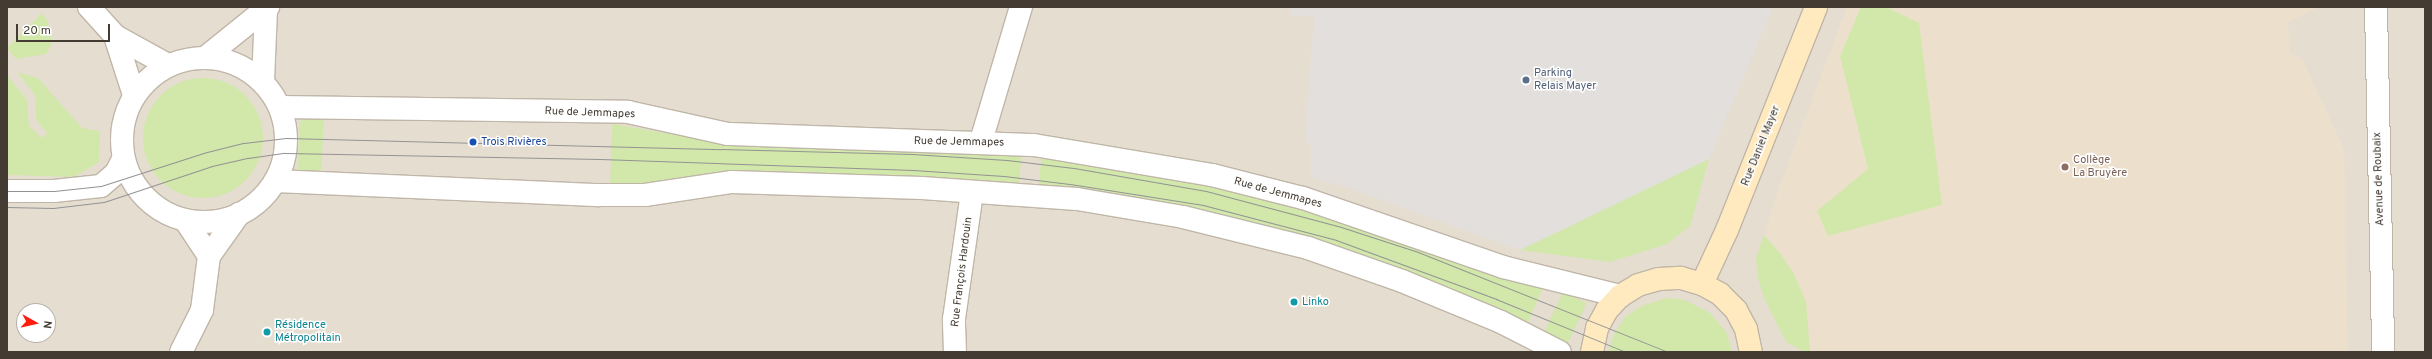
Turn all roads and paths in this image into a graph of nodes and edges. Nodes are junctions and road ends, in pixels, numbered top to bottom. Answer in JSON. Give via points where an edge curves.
{"nodes":[{"id":1,"x":89,"y":7,"type":"edge"},
{"id":2,"x":1021,"y":7,"type":"edge"},
{"id":3,"x":1816,"y":7,"type":"edge"},
{"id":4,"x":2376,"y":7,"type":"edge"},
{"id":5,"x":267,"y":9,"type":"edge"},
{"id":6,"x":115,"y":36,"type":"junction"},
{"id":7,"x":206,"y":57,"type":"junction"},
{"id":8,"x":168,"y":65,"type":"junction"},
{"id":9,"x":263,"y":82,"type":"junction"},
{"id":10,"x":134,"y":95,"type":"junction"},
{"id":11,"x":280,"y":107,"type":"junction"},
{"id":12,"x":981,"y":142,"type":"junction"},
{"id":13,"x":123,"y":159,"type":"junction"},
{"id":14,"x":275,"y":182,"type":"junction"},
{"id":15,"x":7,"y":191,"type":"edge"},
{"id":16,"x":972,"y":192,"type":"junction"},
{"id":17,"x":239,"y":214,"type":"junction"},
{"id":18,"x":185,"y":220,"type":"junction"},
{"id":19,"x":209,"y":256,"type":"junction"},
{"id":20,"x":1702,"y":284,"type":"junction"},
{"id":21,"x":1620,"y":296,"type":"junction"},
{"id":22,"x":1752,"y":351,"type":"edge"},
{"id":23,"x":181,"y":352,"type":"edge"},
{"id":24,"x":955,"y":352,"type":"edge"},
{"id":25,"x":1560,"y":352,"type":"edge"},
{"id":26,"x":1592,"y":352,"type":"edge"},
{"id":27,"x":2383,"y":352,"type":"edge"}],
"edges":[{"from":1,"to":6,"type":"street"},
{"from":2,"to":12,"type":"street"},
{"from":3,"to":20,"type":"main road","name":"Rue Daniel Mayer","via":[[1727,230]]},
{"from":4,"to":27,"type":"street","name":"Avenue de Roubaix"},
{"from":5,"to":7,"type":"street"},
{"from":5,"to":9,"type":"street"},
{"from":6,"to":8,"type":"street"},
{"from":6,"to":10,"type":"street"},
{"from":7,"to":8,"type":"street","via":[[186,59]]},
{"from":7,"to":9,"type":"street","via":[[234,63],[247,69]]},
{"from":8,"to":10,"type":"street","via":[[149,78]]},
{"from":9,"to":11,"type":"street"},
{"from":10,"to":13,"type":"street","via":[[125,115],[121,137]]},
{"from":11,"to":12,"type":"street","name":"Rue de Jemmapes","via":[[628,112],[728,134]]},
{"from":11,"to":14,"type":"street","via":[[286,132],[284,158]]},
{"from":12,"to":21,"type":"street","name":"Rue de Jemmapes","via":[[1034,145],[1219,177],[1303,198],[1503,267]]},
{"from":13,"to":15,"type":"street","via":[[116,174],[101,186],[54,191]]},
{"from":13,"to":18,"type":"street","via":[[138,190],[152,204]]},
{"from":14,"to":16,"type":"street","via":[[600,195],[645,195],[732,182]]},
{"from":14,"to":17,"type":"street","via":[[260,200]]},
{"from":16,"to":24,"type":"street","name":"Rue François Hardouin","via":[[954,319]]},
{"from":16,"to":25,"type":"street","via":[[1077,199],[1183,217],[1308,248],[1402,280],[1501,322]]},
{"from":17,"to":18,"type":"street","via":[[213,222]]},
{"from":17,"to":19,"type":"street"},
{"from":18,"to":19,"type":"street"},
{"from":19,"to":23,"type":"street","via":[[202,310]]},
{"from":20,"to":21,"type":"main road","via":[[1681,278],[1659,279],[1638,285]]},
{"from":20,"to":22,"type":"main road","via":[[1720,294],[1736,310],[1746,328]]},
{"from":21,"to":26,"type":"main road","via":[[1607,310],[1597,328]]}]}
